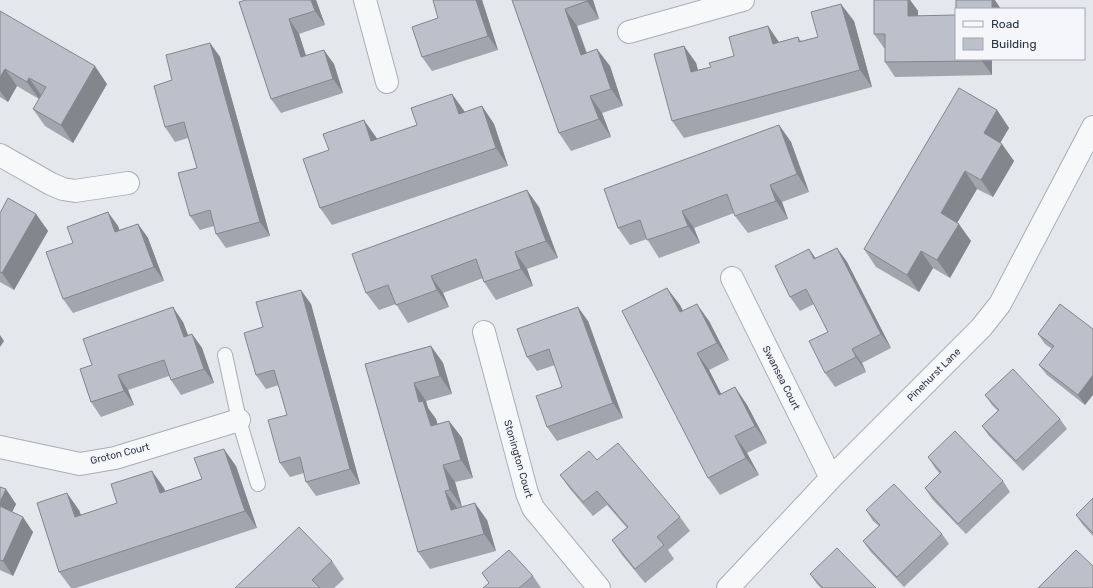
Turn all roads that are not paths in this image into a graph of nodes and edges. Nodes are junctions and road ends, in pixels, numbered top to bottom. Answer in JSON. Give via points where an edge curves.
{"nodes":[{"id":1,"x":365,"y":0,"type":"edge"},
{"id":2,"x":743,"y":0,"type":"edge"},
{"id":3,"x":629,"y":32,"type":"dead end"},
{"id":4,"x":387,"y":82,"type":"dead end"},
{"id":5,"x":1093,"y":127,"type":"edge"},
{"id":6,"x":0,"y":155,"type":"edge"},
{"id":7,"x":128,"y":183,"type":"dead end"},
{"id":8,"x":732,"y":278,"type":"dead end"},
{"id":9,"x":484,"y":332,"type":"dead end"},
{"id":10,"x":225,"y":356,"type":"dead end"},
{"id":11,"x":239,"y":420,"type":"junction"},
{"id":12,"x":0,"y":447,"type":"edge"},
{"id":13,"x":831,"y":478,"type":"junction"},
{"id":14,"x":258,"y":484,"type":"dead end"},
{"id":15,"x":599,"y":588,"type":"edge"},
{"id":16,"x":728,"y":588,"type":"edge"}],
"edges":[{"from":1,"to":4,"type":"street"},
{"from":2,"to":3,"type":"street"},
{"from":5,"to":13,"type":"street","name":"Pinehurst Lane","via":[[1000,304],[981,328]]},
{"from":6,"to":7,"type":"street","via":[[63,189],[75,191]]},
{"from":8,"to":13,"type":"street","name":"Swansea Court"},
{"from":9,"to":15,"type":"street","name":"Stonington Court","via":[[533,508]]},
{"from":10,"to":11,"type":"lane"},
{"from":11,"to":12,"type":"street","name":"Groton Court","via":[[115,458],[80,464]]},
{"from":11,"to":14,"type":"lane"},
{"from":13,"to":16,"type":"street","name":"Pinehurst Lane"}]}
